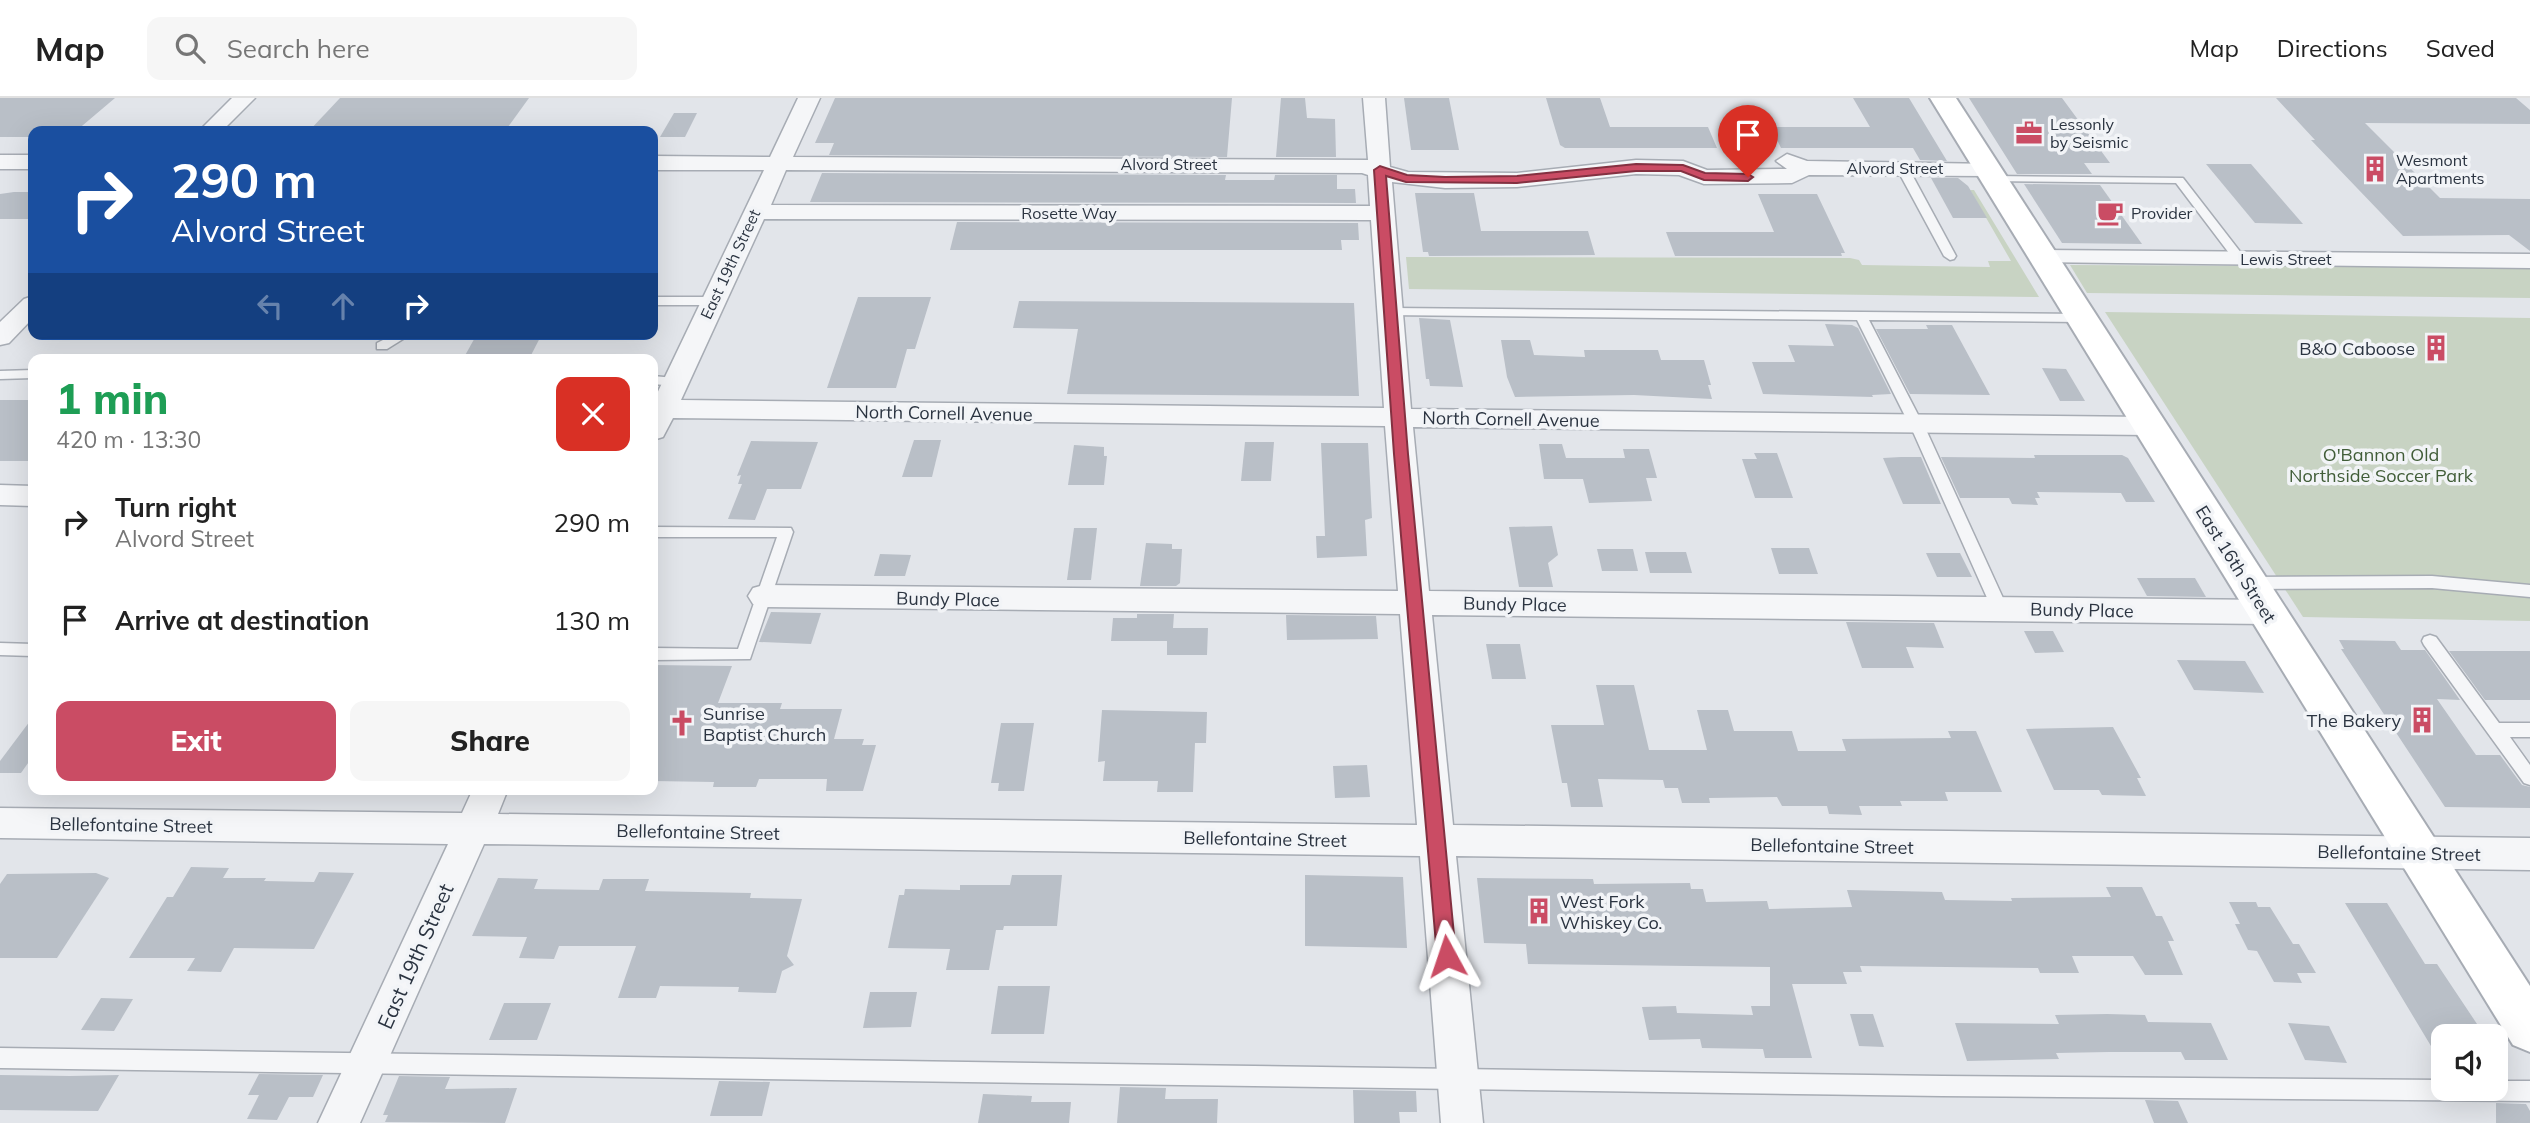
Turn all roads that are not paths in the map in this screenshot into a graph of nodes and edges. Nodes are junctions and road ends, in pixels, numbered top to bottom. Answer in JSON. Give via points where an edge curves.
{"nodes":[{"id":1,"x":244,"y":98,"type":"edge"},
{"id":2,"x":809,"y":98,"type":"edge"},
{"id":3,"x":1374,"y":98,"type":"edge"},
{"id":4,"x":1942,"y":98,"type":"edge"},
{"id":5,"x":215,"y":126,"type":"edge"},
{"id":6,"x":0,"y":162,"type":"edge"},
{"id":7,"x":28,"y":162,"type":"edge"},
{"id":8,"x":658,"y":163,"type":"edge"},
{"id":9,"x":778,"y":163,"type":"junction"},
{"id":10,"x":1903,"y":169,"type":"junction"},
{"id":11,"x":1380,"y":170,"type":"junction"},
{"id":12,"x":1990,"y":174,"type":"junction"},
{"id":13,"x":754,"y":212,"type":"junction"},
{"id":14,"x":1384,"y":213,"type":"junction"},
{"id":15,"x":1950,"y":256,"type":"dead end"},
{"id":16,"x":2042,"y":257,"type":"junction"},
{"id":17,"x":2239,"y":258,"type":"junction"},
{"id":18,"x":2530,"y":261,"type":"edge"},
{"id":19,"x":658,"y":301,"type":"edge"},
{"id":20,"x":712,"y":301,"type":"junction"},
{"id":21,"x":28,"y":309,"type":"edge"},
{"id":22,"x":1392,"y":312,"type":"junction"},
{"id":23,"x":1861,"y":316,"type":"junction"},
{"id":24,"x":2081,"y":318,"type":"junction"},
{"id":25,"x":0,"y":337,"type":"edge"},
{"id":26,"x":394,"y":340,"type":"edge"},
{"id":27,"x":382,"y":346,"type":"dead end"},
{"id":28,"x":28,"y":374,"type":"edge"},
{"id":29,"x":0,"y":375,"type":"edge"},
{"id":30,"x":664,"y":381,"type":"edge"},
{"id":31,"x":1398,"y":418,"type":"junction"},
{"id":32,"x":658,"y":420,"type":"edge"},
{"id":33,"x":1916,"y":423,"type":"junction"},
{"id":34,"x":2148,"y":426,"type":"junction"},
{"id":35,"x":0,"y":495,"type":"edge"},
{"id":36,"x":28,"y":496,"type":"edge"},
{"id":37,"x":658,"y":532,"type":"edge"},
{"id":38,"x":2530,"y":591,"type":"edge"},
{"id":39,"x":764,"y":596,"type":"junction"},
{"id":40,"x":2257,"y":597,"type":"junction"},
{"id":41,"x":1414,"y":604,"type":"junction"},
{"id":42,"x":2000,"y":609,"type":"junction"},
{"id":43,"x":2430,"y":641,"type":"dead end"},
{"id":44,"x":0,"y":649,"type":"edge"},
{"id":45,"x":28,"y":650,"type":"edge"},
{"id":46,"x":658,"y":654,"type":"edge"},
{"id":47,"x":2495,"y":730,"type":"junction"},
{"id":48,"x":2530,"y":730,"type":"edge"},
{"id":49,"x":2530,"y":778,"type":"edge"},
{"id":50,"x":488,"y":795,"type":"edge"},
{"id":51,"x":0,"y":823,"type":"edge"},
{"id":52,"x":473,"y":829,"type":"junction"},
{"id":53,"x":1436,"y":841,"type":"junction"},
{"id":54,"x":2419,"y":853,"type":"junction"},
{"id":55,"x":2530,"y":854,"type":"edge"},
{"id":56,"x":2530,"y":1029,"type":"edge"},
{"id":57,"x":0,"y":1058,"type":"edge"},
{"id":58,"x":367,"y":1062,"type":"junction"},
{"id":59,"x":1458,"y":1078,"type":"junction"},
{"id":60,"x":2530,"y":1091,"type":"edge"},
{"id":61,"x":339,"y":1123,"type":"edge"},
{"id":62,"x":1462,"y":1123,"type":"edge"}],
"edges":[{"from":1,"to":5,"type":"street"},
{"from":2,"to":9,"type":"street","name":"East 19th Street"},
{"from":3,"to":11,"type":"street"},
{"from":4,"to":12,"type":"main road","name":"East 16th Street"},
{"from":6,"to":7,"type":"street"},
{"from":8,"to":9,"type":"street","name":"Alvord Street"},
{"from":9,"to":11,"type":"street","name":"Alvord Street","via":[[1166,163]]},
{"from":9,"to":13,"type":"street","name":"East 19th Street"},
{"from":10,"to":11,"type":"street","name":"Alvord Street","via":[[1804,168],[1792,176],[1704,177],[1683,168],[1636,167],[1487,180],[1406,179]]},
{"from":10,"to":12,"type":"street","name":"Alvord Street"},
{"from":10,"to":15,"type":"lane"},
{"from":11,"to":14,"type":"street"},
{"from":12,"to":16,"type":"main road","name":"East 16th Street"},
{"from":12,"to":17,"type":"lane","via":[[2179,180]]},
{"from":13,"to":14,"type":"street","name":"Rosette Way"},
{"from":13,"to":20,"type":"street","name":"East 19th Street"},
{"from":14,"to":22,"type":"street"},
{"from":16,"to":17,"type":"street","name":"Lewis Street"},
{"from":16,"to":24,"type":"main road","name":"East 16th Street"},
{"from":17,"to":18,"type":"street","name":"Lewis Street"},
{"from":19,"to":20,"type":"lane"},
{"from":20,"to":30,"type":"street","name":"East 19th Street"},
{"from":21,"to":25,"type":"street"},
{"from":22,"to":23,"type":"lane"},
{"from":22,"to":31,"type":"street"},
{"from":23,"to":24,"type":"lane"},
{"from":23,"to":33,"type":"lane"},
{"from":24,"to":34,"type":"main road","name":"East 16th Street"},
{"from":26,"to":27,"type":"lane"},
{"from":28,"to":29,"type":"lane"},
{"from":30,"to":32,"type":"street","name":"East 19th Street"},
{"from":31,"to":32,"type":"street","name":"North Cornell Avenue"},
{"from":31,"to":33,"type":"street","name":"North Cornell Avenue"},
{"from":31,"to":41,"type":"street"},
{"from":33,"to":34,"type":"street","name":"North Cornell Avenue"},
{"from":33,"to":42,"type":"lane"},
{"from":34,"to":40,"type":"main road","name":"East 16th Street"},
{"from":35,"to":36,"type":"street"},
{"from":37,"to":39,"type":"lane","via":[[786,533]]},
{"from":38,"to":40,"type":"lane","via":[[2432,582]]},
{"from":39,"to":41,"type":"street","name":"Bundy Place"},
{"from":39,"to":46,"type":"lane","via":[[744,656]]},
{"from":40,"to":42,"type":"street","name":"Bundy Place"},
{"from":40,"to":54,"type":"main road","name":"East 16th Street"},
{"from":41,"to":42,"type":"street","name":"Bundy Place"},
{"from":41,"to":53,"type":"street"},
{"from":43,"to":47,"type":"lane"},
{"from":44,"to":45,"type":"lane"},
{"from":47,"to":48,"type":"lane"},
{"from":47,"to":49,"type":"lane"},
{"from":50,"to":52,"type":"street","name":"East 19th Street"},
{"from":51,"to":52,"type":"street","name":"Bellefontaine Street"},
{"from":52,"to":53,"type":"street","name":"Bellefontaine Street"},
{"from":52,"to":58,"type":"street","name":"East 19th Street"},
{"from":53,"to":54,"type":"street","name":"Bellefontaine Street"},
{"from":53,"to":59,"type":"street"},
{"from":54,"to":55,"type":"street","name":"Bellefontaine Street"},
{"from":54,"to":56,"type":"main road","name":"East 16th Street"},
{"from":57,"to":58,"type":"lane"},
{"from":58,"to":59,"type":"lane"},
{"from":58,"to":61,"type":"street","name":"East 19th Street"},
{"from":59,"to":60,"type":"lane"},
{"from":59,"to":62,"type":"street"}]}
